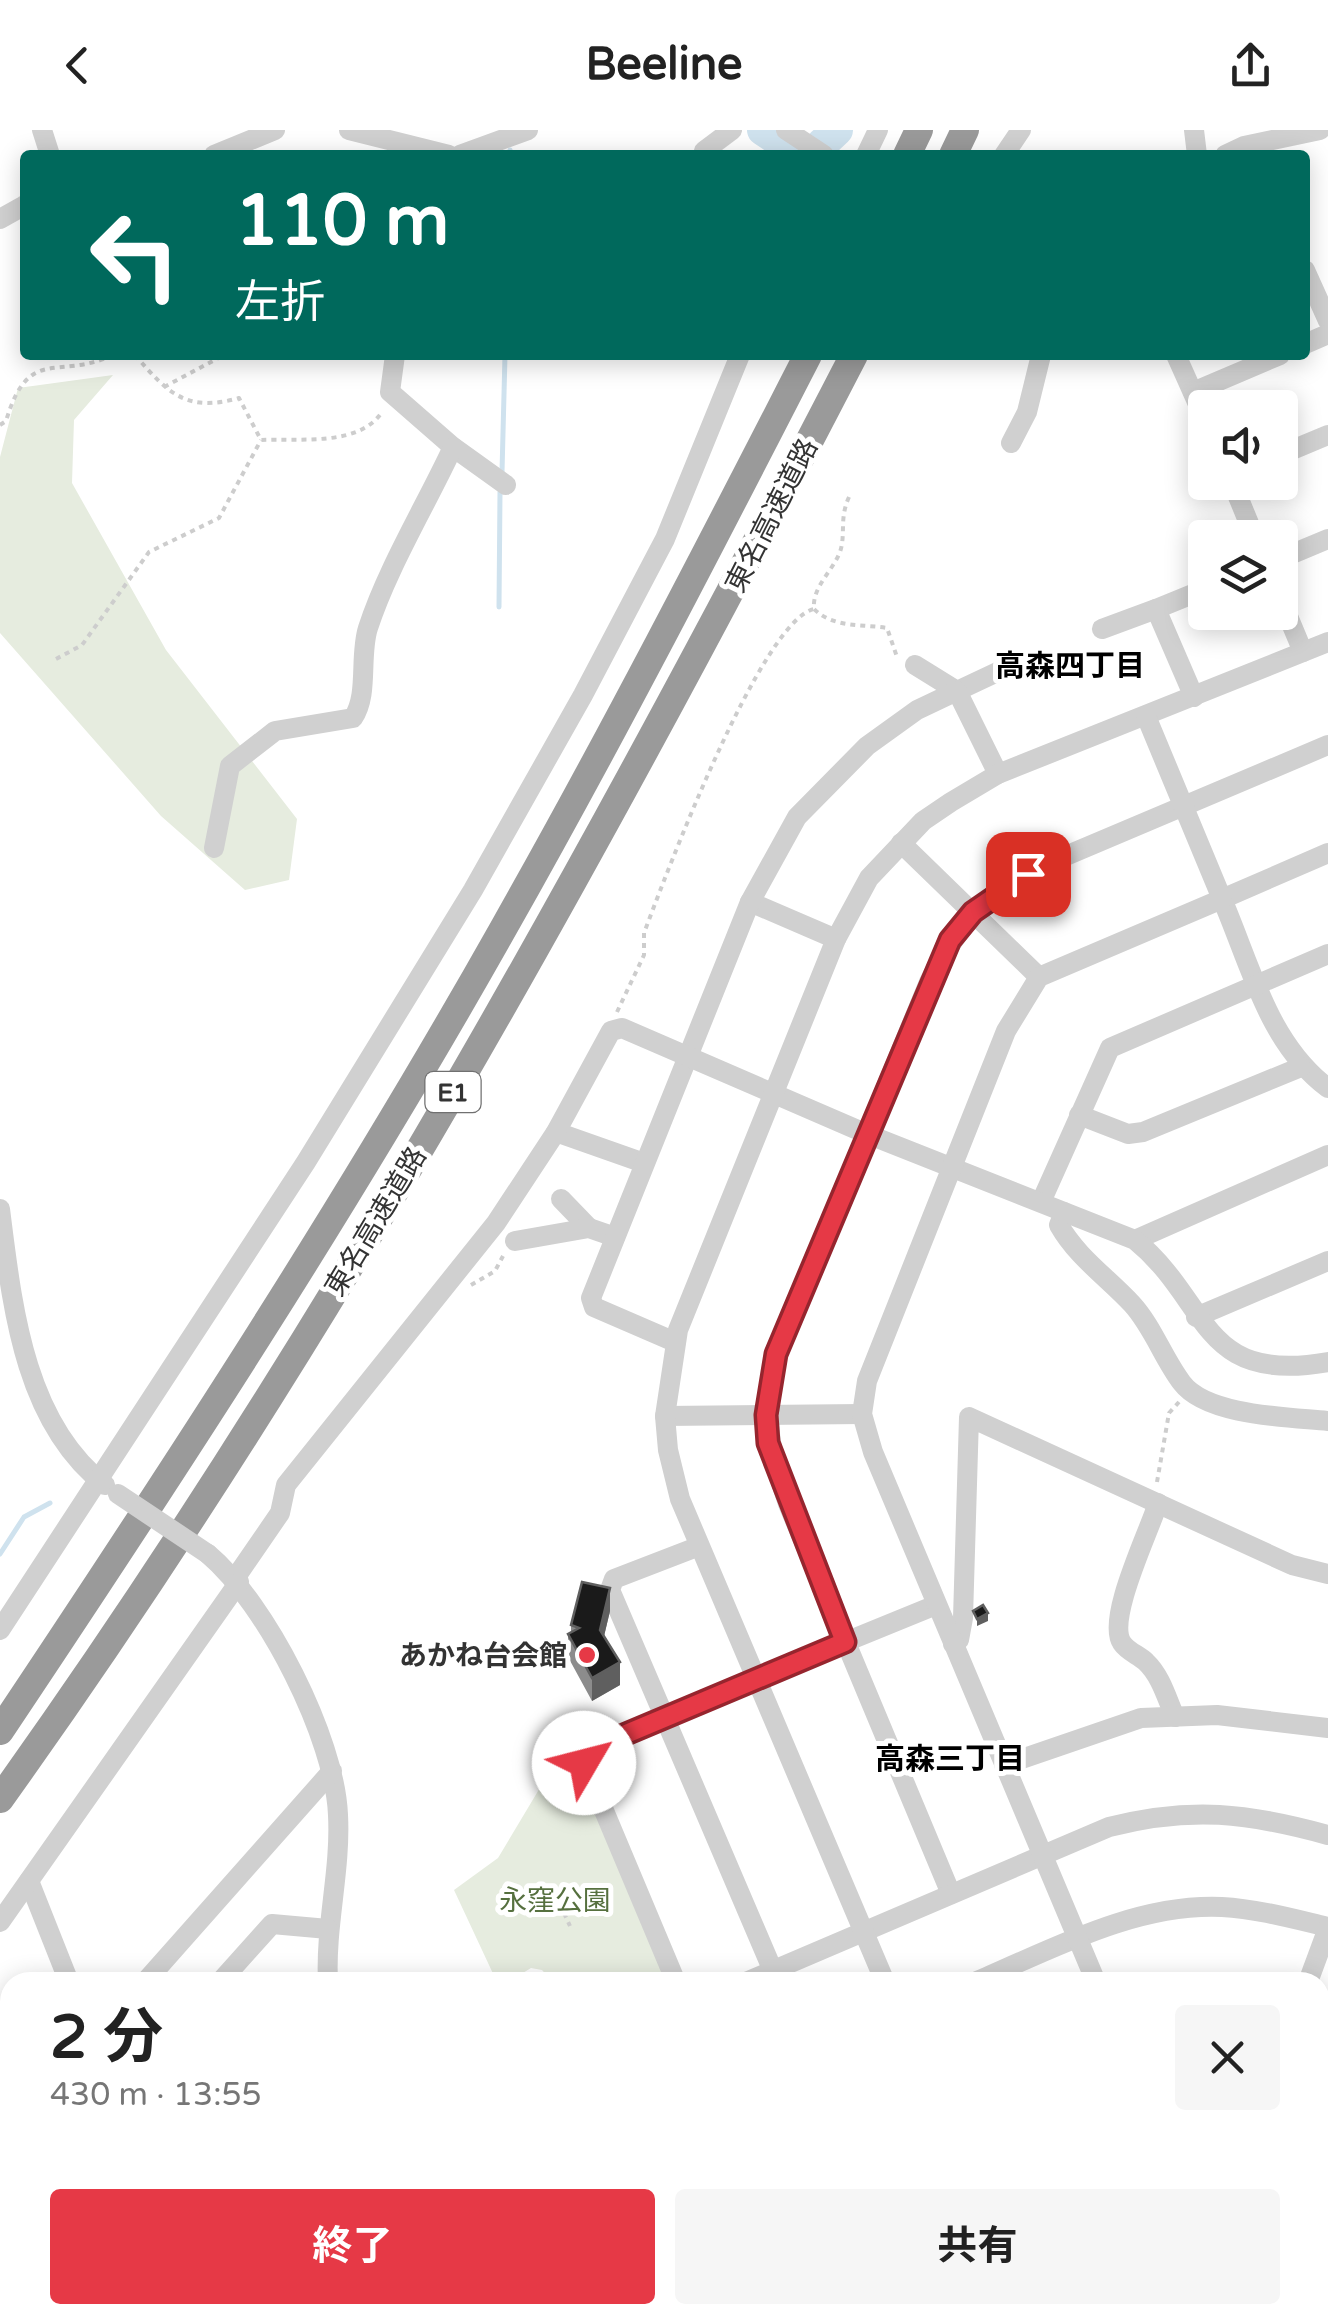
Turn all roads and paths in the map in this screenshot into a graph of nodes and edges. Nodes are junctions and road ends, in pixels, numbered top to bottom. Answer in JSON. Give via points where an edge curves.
{"nodes":[{"id":1,"x":275,"y":130,"type":"edge"},
{"id":2,"x":350,"y":130,"type":"edge"},
{"id":3,"x":528,"y":130,"type":"edge"},
{"id":4,"x":732,"y":130,"type":"edge"},
{"id":5,"x":786,"y":130,"type":"edge"},
{"id":6,"x":1320,"y":130,"type":"edge"},
{"id":7,"x":226,"y":150,"type":"edge"},
{"id":8,"x":430,"y":150,"type":"edge"},
{"id":9,"x":460,"y":150,"type":"edge"},
{"id":10,"x":705,"y":150,"type":"edge"},
{"id":11,"x":816,"y":150,"type":"edge"},
{"id":12,"x":1236,"y":150,"type":"edge"},
{"id":13,"x":1315,"y":280,"type":"edge"},
{"id":14,"x":1328,"y":321,"type":"edge"},
{"id":15,"x":89,"y":360,"type":"edge"},
{"id":16,"x":140,"y":360,"type":"edge"},
{"id":17,"x":215,"y":360,"type":"edge"},
{"id":18,"x":394,"y":360,"type":"edge"},
{"id":19,"x":738,"y":360,"type":"edge"},
{"id":20,"x":805,"y":360,"type":"edge"},
{"id":21,"x":851,"y":360,"type":"edge"},
{"id":22,"x":1040,"y":360,"type":"edge"},
{"id":23,"x":1178,"y":360,"type":"edge"},
{"id":24,"x":1268,"y":360,"type":"edge"},
{"id":25,"x":164,"y":387,"type":"junction"},
{"id":26,"x":1192,"y":390,"type":"edge"},
{"id":27,"x":1198,"y":390,"type":"edge"},
{"id":28,"x":390,"y":392,"type":"junction"},
{"id":29,"x":0,"y":425,"type":"edge"},
{"id":30,"x":1328,"y":434,"type":"edge"},
{"id":31,"x":262,"y":440,"type":"junction"},
{"id":32,"x":1011,"y":443,"type":"dead end"},
{"id":33,"x":453,"y":447,"type":"junction"},
{"id":34,"x":1298,"y":447,"type":"edge"},
{"id":35,"x":506,"y":484,"type":"dead end"},
{"id":36,"x":849,"y":498,"type":"dead end"},
{"id":37,"x":1328,"y":538,"type":"edge"},
{"id":38,"x":1298,"y":550,"type":"edge"},
{"id":39,"x":1188,"y":596,"type":"edge"},
{"id":40,"x":814,"y":609,"type":"junction"},
{"id":41,"x":1156,"y":609,"type":"junction"},
{"id":42,"x":1102,"y":629,"type":"dead end"},
{"id":43,"x":1294,"y":630,"type":"edge"},
{"id":44,"x":1328,"y":642,"type":"edge"},
{"id":45,"x":1303,"y":652,"type":"junction"},
{"id":46,"x":56,"y":659,"type":"dead end"},
{"id":47,"x":915,"y":666,"type":"joint"},
{"id":48,"x":1008,"y":667,"type":"dead end"},
{"id":49,"x":956,"y":691,"type":"junction"},
{"id":50,"x":1194,"y":697,"type":"junction"},
{"id":51,"x":1146,"y":716,"type":"junction"},
{"id":52,"x":1328,"y":745,"type":"edge"},
{"id":53,"x":998,"y":774,"type":"junction"},
{"id":54,"x":1182,"y":805,"type":"junction"},
{"id":55,"x":901,"y":842,"type":"junction"},
{"id":56,"x":214,"y":848,"type":"dead end"},
{"id":57,"x":1328,"y":854,"type":"edge"},
{"id":58,"x":1222,"y":899,"type":"junction"},
{"id":59,"x":750,"y":902,"type":"junction"},
{"id":60,"x":973,"y":912,"type":"junction"},
{"id":61,"x":836,"y":940,"type":"junction"},
{"id":62,"x":1328,"y":954,"type":"edge"},
{"id":63,"x":1039,"y":977,"type":"junction"},
{"id":64,"x":1258,"y":984,"type":"junction"},
{"id":65,"x":617,"y":1012,"type":"dead end"},
{"id":66,"x":686,"y":1056,"type":"junction"},
{"id":67,"x":1301,"y":1068,"type":"junction"},
{"id":68,"x":1328,"y":1088,"type":"edge"},
{"id":69,"x":774,"y":1092,"type":"junction"},
{"id":70,"x":1078,"y":1116,"type":"junction"},
{"id":71,"x":556,"y":1132,"type":"junction"},
{"id":72,"x":867,"y":1134,"type":"junction"},
{"id":73,"x":1328,"y":1155,"type":"edge"},
{"id":74,"x":644,"y":1163,"type":"junction"},
{"id":75,"x":952,"y":1169,"type":"junction"},
{"id":76,"x":561,"y":1199,"type":"dead end"},
{"id":77,"x":1041,"y":1202,"type":"junction"},
{"id":78,"x":0,"y":1209,"type":"edge"},
{"id":79,"x":1064,"y":1212,"type":"junction"},
{"id":80,"x":589,"y":1228,"type":"junction"},
{"id":81,"x":615,"y":1237,"type":"junction"},
{"id":82,"x":515,"y":1240,"type":"joint"},
{"id":83,"x":1135,"y":1240,"type":"junction"},
{"id":84,"x":1328,"y":1261,"type":"edge"},
{"id":85,"x":454,"y":1278,"type":"junction"},
{"id":86,"x":1196,"y":1318,"type":"junction"},
{"id":87,"x":675,"y":1342,"type":"junction"},
{"id":88,"x":1328,"y":1362,"type":"edge"},
{"id":89,"x":1184,"y":1401,"type":"dead end"},
{"id":90,"x":862,"y":1414,"type":"junction"},
{"id":91,"x":766,"y":1415,"type":"junction"},
{"id":92,"x":666,"y":1416,"type":"junction"},
{"id":93,"x":1328,"y":1421,"type":"edge"},
{"id":94,"x":97,"y":1478,"type":"junction"},
{"id":95,"x":1156,"y":1502,"type":"junction"},
{"id":96,"x":697,"y":1547,"type":"junction"},
{"id":97,"x":1328,"y":1574,"type":"edge"},
{"id":98,"x":238,"y":1580,"type":"junction"},
{"id":99,"x":936,"y":1605,"type":"junction"},
{"id":100,"x":0,"y":1630,"type":"edge"},
{"id":101,"x":845,"y":1642,"type":"junction"},
{"id":102,"x":953,"y":1644,"type":"junction"},
{"id":103,"x":754,"y":1679,"type":"junction"},
{"id":104,"x":664,"y":1716,"type":"junction"},
{"id":105,"x":1175,"y":1717,"type":"junction"},
{"id":106,"x":1328,"y":1728,"type":"edge"},
{"id":107,"x":0,"y":1731,"type":"edge"},
{"id":108,"x":1004,"y":1765,"type":"junction"},
{"id":109,"x":332,"y":1771,"type":"junction"},
{"id":110,"x":0,"y":1799,"type":"edge"},
{"id":111,"x":1328,"y":1835,"type":"edge"},
{"id":112,"x":1041,"y":1855,"type":"junction"},
{"id":113,"x":29,"y":1882,"type":"junction"},
{"id":114,"x":950,"y":1894,"type":"junction"},
{"id":115,"x":564,"y":1913,"type":"dead end"},
{"id":116,"x":0,"y":1922,"type":"edge"},
{"id":117,"x":570,"y":1926,"type":"dead end"},
{"id":118,"x":1328,"y":1928,"type":"edge"},
{"id":119,"x":328,"y":1929,"type":"junction"},
{"id":120,"x":863,"y":1932,"type":"junction"},
{"id":121,"x":1076,"y":1939,"type":"junction"},
{"id":122,"x":773,"y":1971,"type":"joint"},
{"id":123,"x":65,"y":1972,"type":"edge"},
{"id":124,"x":155,"y":1972,"type":"edge"},
{"id":125,"x":229,"y":1972,"type":"edge"},
{"id":126,"x":328,"y":1972,"type":"edge"},
{"id":127,"x":672,"y":1972,"type":"edge"},
{"id":128,"x":881,"y":1972,"type":"edge"},
{"id":129,"x":998,"y":1972,"type":"edge"},
{"id":130,"x":1091,"y":1972,"type":"edge"},
{"id":131,"x":1312,"y":1972,"type":"edge"}],
"edges":[{"from":1,"to":7,"type":"street"},
{"from":2,"to":8,"type":"street"},
{"from":3,"to":9,"type":"street"},
{"from":4,"to":10,"type":"street"},
{"from":5,"to":11,"type":"street"},
{"from":6,"to":12,"type":"street"},
{"from":13,"to":14,"type":"street"},
{"from":15,"to":29,"type":"path","via":[[26,378]]},
{"from":16,"to":25,"type":"path"},
{"from":17,"to":25,"type":"path"},
{"from":18,"to":28,"type":"street"},
{"from":19,"to":94,"type":"street","via":[[665,539],[492,857],[306,1162]]},
{"from":20,"to":107,"type":"highway","name":"東名高速道路","number":"E1","via":[[502,931],[331,1218]]},
{"from":21,"to":110,"type":"highway","name":"東名高速道路","number":"E1","via":[[678,695],[510,996],[277,1381]]},
{"from":22,"to":32,"type":"street"},
{"from":23,"to":26,"type":"street"},
{"from":24,"to":27,"type":"street"},
{"from":25,"to":31,"type":"path","via":[[210,406],[239,398]]},
{"from":28,"to":31,"type":"path","via":[[375,422],[348,436]]},
{"from":28,"to":33,"type":"street"},
{"from":30,"to":34,"type":"street"},
{"from":31,"to":46,"type":"path","via":[[219,518],[148,552],[82,645]]},
{"from":33,"to":35,"type":"street"},
{"from":33,"to":56,"type":"street","via":[[368,626],[361,707],[353,718],[275,731],[230,766]]},
{"from":36,"to":40,"type":"path","via":[[839,524],[840,551],[815,593]]},
{"from":37,"to":38,"type":"street"},
{"from":39,"to":41,"type":"street"},
{"from":40,"to":47,"type":"path","via":[[841,623],[887,628],[893,654]]},
{"from":40,"to":65,"type":"path","via":[[784,631],[691,807],[644,932],[644,955]]},
{"from":41,"to":42,"type":"street"},
{"from":41,"to":50,"type":"street"},
{"from":43,"to":45,"type":"street"},
{"from":44,"to":45,"type":"street"},
{"from":45,"to":50,"type":"street"},
{"from":47,"to":49,"type":"street"},
{"from":48,"to":49,"type":"street"},
{"from":49,"to":53,"type":"street"},
{"from":49,"to":59,"type":"street","via":[[880,737],[825,785],[797,817]]},
{"from":50,"to":51,"type":"street"},
{"from":51,"to":53,"type":"street"},
{"from":51,"to":54,"type":"street"},
{"from":52,"to":54,"type":"street"},
{"from":53,"to":55,"type":"street"},
{"from":54,"to":58,"type":"street"},
{"from":54,"to":60,"type":"street","via":[[1049,863]]},
{"from":55,"to":60,"type":"street"},
{"from":55,"to":61,"type":"street","via":[[868,878]]},
{"from":57,"to":58,"type":"street"},
{"from":58,"to":63,"type":"street"},
{"from":58,"to":64,"type":"street"},
{"from":59,"to":61,"type":"street"},
{"from":59,"to":66,"type":"street"},
{"from":60,"to":63,"type":"street"},
{"from":60,"to":72,"type":"street","via":[[929,982]]},
{"from":61,"to":69,"type":"street"},
{"from":62,"to":64,"type":"street"},
{"from":63,"to":75,"type":"street","via":[[1006,1032]]},
{"from":64,"to":67,"type":"street","via":[[1281,1042]]},
{"from":64,"to":70,"type":"street","via":[[1110,1048]]},
{"from":66,"to":69,"type":"street"},
{"from":66,"to":71,"type":"street","via":[[622,1028],[611,1031]]},
{"from":66,"to":74,"type":"street"},
{"from":67,"to":68,"type":"street"},
{"from":67,"to":70,"type":"street","via":[[1143,1132],[1128,1134]]},
{"from":69,"to":72,"type":"street"},
{"from":69,"to":87,"type":"street"},
{"from":70,"to":77,"type":"street"},
{"from":71,"to":74,"type":"street"},
{"from":71,"to":85,"type":"street"},
{"from":72,"to":75,"type":"street"},
{"from":72,"to":91,"type":"street","via":[[776,1354]]},
{"from":73,"to":83,"type":"street"},
{"from":74,"to":81,"type":"street"},
{"from":75,"to":77,"type":"street"},
{"from":75,"to":90,"type":"street","via":[[867,1381]]},
{"from":76,"to":80,"type":"street"},
{"from":77,"to":79,"type":"street"},
{"from":78,"to":94,"type":"street","via":[[28,1364],[57,1430]]},
{"from":79,"to":83,"type":"street"},
{"from":79,"to":93,"type":"street","via":[[1060,1226],[1070,1244],[1136,1308],[1184,1386],[1244,1412]]},
{"from":80,"to":81,"type":"street"},
{"from":80,"to":82,"type":"street"},
{"from":81,"to":87,"type":"street","via":[[591,1298],[594,1307]]},
{"from":82,"to":85,"type":"path","via":[[495,1271],[469,1286]]},
{"from":83,"to":86,"type":"street","via":[[1159,1260]]},
{"from":84,"to":86,"type":"street"},
{"from":85,"to":98,"type":"street","via":[[286,1485],[280,1514]]},
{"from":86,"to":88,"type":"street","via":[[1231,1352],[1252,1360],[1278,1368]]},
{"from":87,"to":92,"type":"street"},
{"from":89,"to":95,"type":"path","via":[[1169,1413]]},
{"from":90,"to":91,"type":"street"},
{"from":90,"to":99,"type":"street"},
{"from":91,"to":92,"type":"street"},
{"from":91,"to":101,"type":"street","via":[[788,1504]]},
{"from":92,"to":96,"type":"street","via":[[668,1450]]},
{"from":94,"to":98,"type":"street","bridge":true},
{"from":94,"to":100,"type":"street"},
{"from":95,"to":97,"type":"street","via":[[1292,1565]]},
{"from":95,"to":102,"type":"street","via":[[969,1417],[963,1618]]},
{"from":95,"to":105,"type":"street","via":[[1117,1634],[1158,1677]]},
{"from":96,"to":103,"type":"street"},
{"from":96,"to":104,"type":"street","via":[[614,1579],[610,1590]]},
{"from":98,"to":109,"type":"street","via":[[261,1611]]},
{"from":98,"to":113,"type":"street"},
{"from":99,"to":101,"type":"street"},
{"from":99,"to":102,"type":"street"},
{"from":101,"to":103,"type":"street"},
{"from":101,"to":114,"type":"street"},
{"from":102,"to":108,"type":"street"},
{"from":103,"to":104,"type":"street"},
{"from":103,"to":120,"type":"street"},
{"from":104,"to":122,"type":"street"},
{"from":104,"to":127,"type":"street","via":[[588,1750],[584,1763]]},
{"from":105,"to":106,"type":"street"},
{"from":105,"to":108,"type":"street","via":[[1141,1718]]},
{"from":108,"to":112,"type":"street"},
{"from":109,"to":119,"type":"street","via":[[338,1816]]},
{"from":109,"to":124,"type":"street"},
{"from":111,"to":112,"type":"street","via":[[1256,1815],[1160,1814]]},
{"from":112,"to":114,"type":"street"},
{"from":112,"to":121,"type":"street"},
{"from":113,"to":116,"type":"street"},
{"from":113,"to":123,"type":"street"},
{"from":114,"to":120,"type":"street"},
{"from":115,"to":117,"type":"path"},
{"from":118,"to":121,"type":"street","via":[[1223,1907],[1171,1910]]},
{"from":118,"to":131,"type":"street"},
{"from":119,"to":125,"type":"street","via":[[272,1924]]},
{"from":119,"to":126,"type":"street"},
{"from":120,"to":122,"type":"street"},
{"from":120,"to":128,"type":"street"},
{"from":121,"to":129,"type":"street"},
{"from":121,"to":130,"type":"street"}]}
